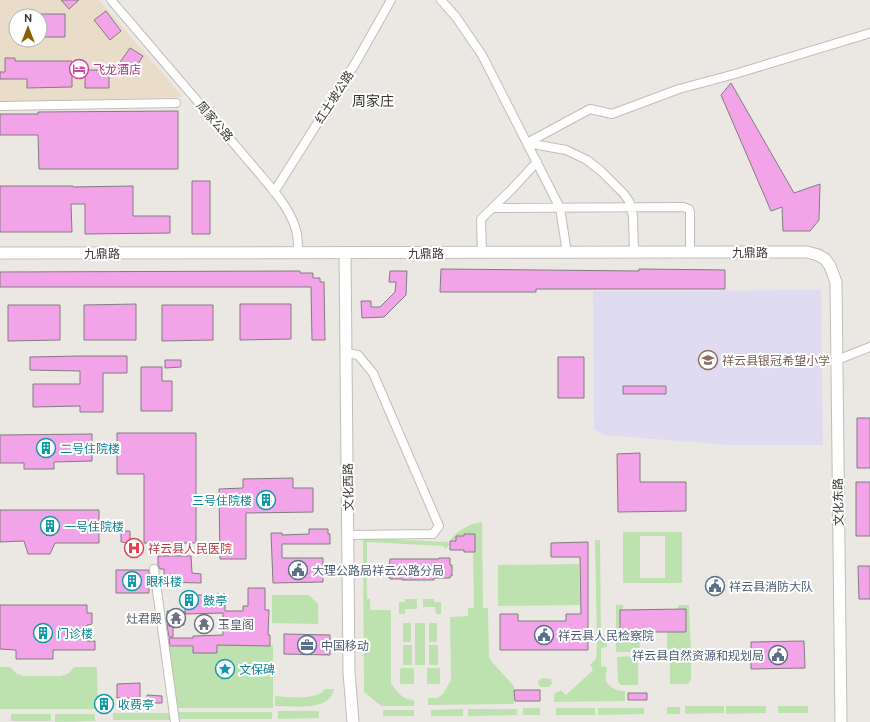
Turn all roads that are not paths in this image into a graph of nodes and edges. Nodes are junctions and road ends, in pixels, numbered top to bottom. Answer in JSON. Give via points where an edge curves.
{"nodes":[{"id":1,"x":111,"y":0,"type":"edge"},
{"id":2,"x":391,"y":0,"type":"edge"},
{"id":3,"x":441,"y":0,"type":"edge"},
{"id":4,"x":870,"y":33,"type":"edge"},
{"id":5,"x":176,"y":102,"type":"dead end"},
{"id":6,"x":0,"y":106,"type":"edge"},
{"id":7,"x":527,"y":143,"type":"junction"},
{"id":8,"x":537,"y":162,"type":"junction"},
{"id":9,"x":274,"y":192,"type":"junction"},
{"id":10,"x":631,"y":207,"type":"junction"},
{"id":11,"x":493,"y":208,"type":"junction"},
{"id":12,"x":560,"y":208,"type":"junction"},
{"id":13,"x":634,"y":252,"type":"junction"},
{"id":14,"x":690,"y":252,"type":"junction"},
{"id":15,"x":0,"y":253,"type":"edge"},
{"id":16,"x":298,"y":253,"type":"junction"},
{"id":17,"x":346,"y":253,"type":"junction"},
{"id":18,"x":482,"y":253,"type":"junction"},
{"id":19,"x":567,"y":253,"type":"junction"},
{"id":20,"x":836,"y":282,"type":"joint"},
{"id":21,"x":870,"y":347,"type":"edge"},
{"id":22,"x":346,"y":352,"type":"junction"},
{"id":23,"x":837,"y":360,"type":"junction"},
{"id":24,"x":348,"y":535,"type":"junction"},
{"id":25,"x":154,"y":569,"type":"dead end"},
{"id":26,"x":175,"y":722,"type":"edge"},
{"id":27,"x":353,"y":722,"type":"edge"},
{"id":28,"x":841,"y":722,"type":"edge"}],
"edges":[{"from":1,"to":9,"type":"street","name":"周家公路"},
{"from":2,"to":9,"type":"street","name":"红土坡公路","via":[[356,62]]},
{"from":3,"to":7,"type":"street","via":[[482,54]]},
{"from":4,"to":7,"type":"street","via":[[679,89],[612,114],[590,109]]},
{"from":5,"to":6,"type":"street"},
{"from":7,"to":8,"type":"street"},
{"from":7,"to":10,"type":"street","via":[[566,150],[587,160],[624,194]]},
{"from":8,"to":11,"type":"street"},
{"from":8,"to":12,"type":"street"},
{"from":9,"to":16,"type":"street","name":"周家公路","via":[[297,233]]},
{"from":10,"to":12,"type":"street"},
{"from":10,"to":13,"type":"street"},
{"from":10,"to":14,"type":"street","via":[[689,209]]},
{"from":11,"to":12,"type":"street"},
{"from":11,"to":18,"type":"street","via":[[481,219]]},
{"from":12,"to":19,"type":"street"},
{"from":13,"to":14,"type":"street","name":"九鼎路"},
{"from":13,"to":19,"type":"street","name":"九鼎路"},
{"from":14,"to":20,"type":"street","name":"九鼎路","via":[[807,252],[825,259]]},
{"from":15,"to":16,"type":"street","name":"九鼎路"},
{"from":16,"to":17,"type":"street","name":"九鼎路"},
{"from":17,"to":18,"type":"street","name":"九鼎路"},
{"from":17,"to":22,"type":"street","name":"文化西路"},
{"from":18,"to":19,"type":"street","name":"九鼎路"},
{"from":20,"to":23,"type":"street","name":"文化东路"},
{"from":21,"to":23,"type":"street"},
{"from":22,"to":24,"type":"street","name":"文化西路"},
{"from":22,"to":24,"type":"street","via":[[358,355],[373,373],[439,526],[433,534]]},
{"from":23,"to":28,"type":"street","name":"文化东路"},
{"from":24,"to":27,"type":"street","name":"文化西路"},
{"from":25,"to":26,"type":"street"}]}
